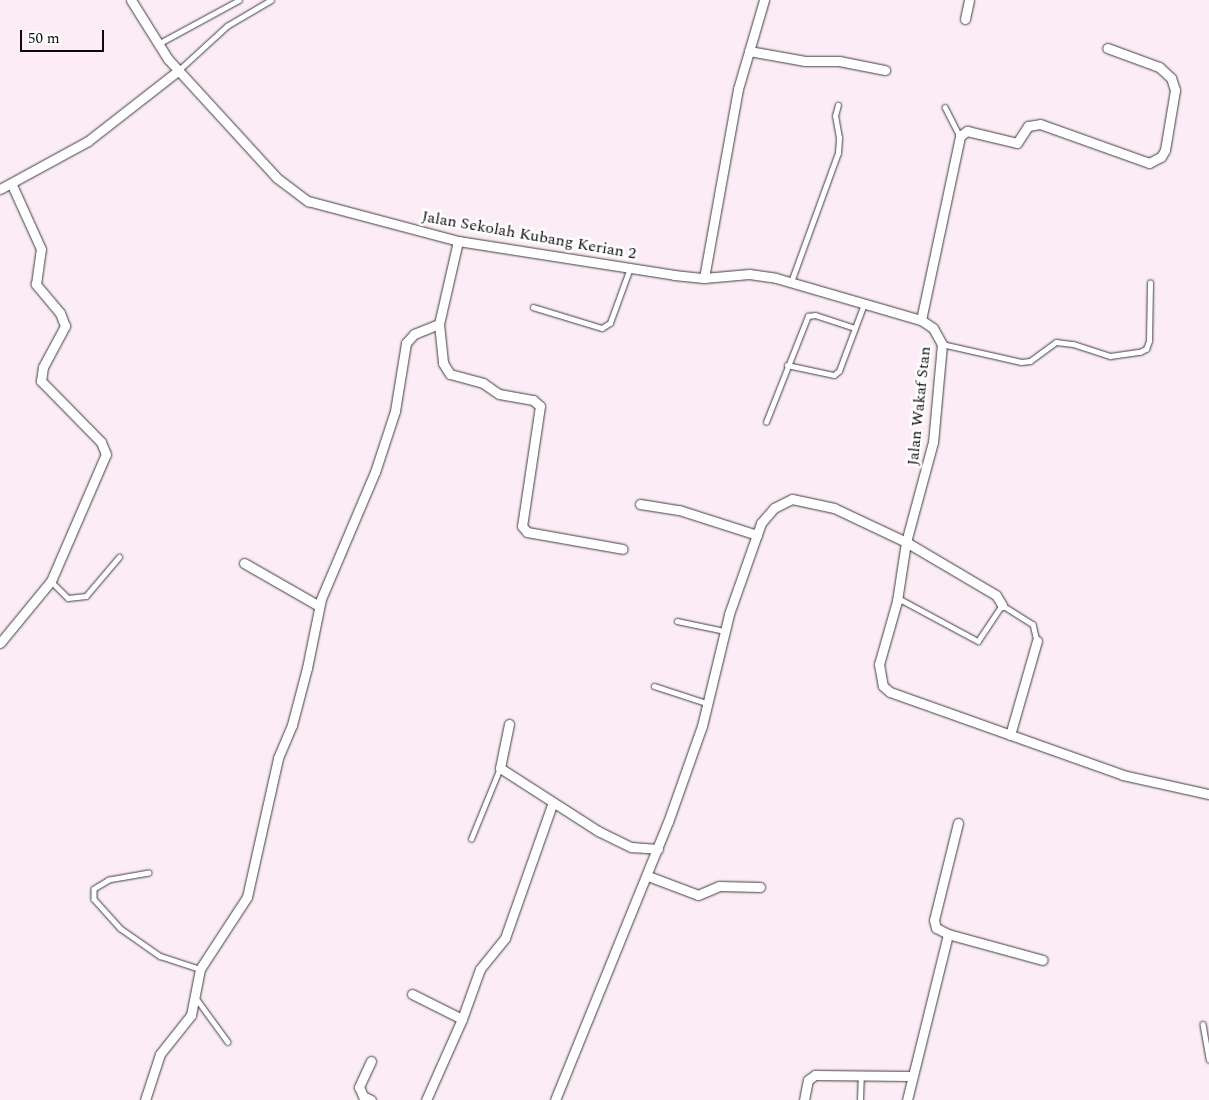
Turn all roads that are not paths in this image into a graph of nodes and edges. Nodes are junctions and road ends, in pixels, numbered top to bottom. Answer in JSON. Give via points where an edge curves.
{"nodes":[{"id":1,"x":131,"y":0,"type":"edge"},
{"id":2,"x":239,"y":0,"type":"edge"},
{"id":3,"x":271,"y":0,"type":"edge"},
{"id":4,"x":764,"y":0,"type":"edge"},
{"id":5,"x":969,"y":0,"type":"edge"},
{"id":6,"x":965,"y":19,"type":"dead end"},
{"id":7,"x":157,"y":45,"type":"junction"},
{"id":8,"x":1107,"y":48,"type":"dead end"},
{"id":9,"x":749,"y":51,"type":"junction"},
{"id":10,"x":179,"y":70,"type":"junction"},
{"id":11,"x":885,"y":70,"type":"dead end"},
{"id":12,"x":838,"y":105,"type":"dead end"},
{"id":13,"x":945,"y":106,"type":"dead end"},
{"id":14,"x":960,"y":136,"type":"junction"},
{"id":15,"x":11,"y":182,"type":"junction"},
{"id":16,"x":0,"y":189,"type":"edge"},
{"id":17,"x":458,"y":241,"type":"junction"},
{"id":18,"x":630,"y":268,"type":"junction"},
{"id":19,"x":704,"y":278,"type":"junction"},
{"id":20,"x":792,"y":282,"type":"junction"},
{"id":21,"x":1150,"y":283,"type":"dead end"},
{"id":22,"x":864,"y":304,"type":"junction"},
{"id":23,"x":533,"y":307,"type":"dead end"},
{"id":24,"x":921,"y":320,"type":"junction"},
{"id":25,"x":439,"y":324,"type":"junction"},
{"id":26,"x":855,"y":328,"type":"junction"},
{"id":27,"x":942,"y":344,"type":"junction"},
{"id":28,"x":787,"y":365,"type":"junction"},
{"id":29,"x":766,"y":422,"type":"dead end"},
{"id":30,"x":640,"y":504,"type":"dead end"},
{"id":31,"x":757,"y":535,"type":"junction"},
{"id":32,"x":906,"y":542,"type":"junction"},
{"id":33,"x":623,"y":549,"type":"dead end"},
{"id":34,"x":119,"y":557,"type":"dead end"},
{"id":35,"x":244,"y":563,"type":"dead end"},
{"id":36,"x":51,"y":581,"type":"junction"},
{"id":37,"x":898,"y":598,"type":"junction"},
{"id":38,"x":1002,"y":605,"type":"junction"},
{"id":39,"x":319,"y":606,"type":"junction"},
{"id":40,"x":677,"y":621,"type":"dead end"},
{"id":41,"x":725,"y":631,"type":"junction"},
{"id":42,"x":1037,"y":641,"type":"joint"},
{"id":43,"x":0,"y":643,"type":"edge"},
{"id":44,"x":654,"y":686,"type":"dead end"},
{"id":45,"x":706,"y":702,"type":"junction"},
{"id":46,"x":509,"y":724,"type":"dead end"},
{"id":47,"x":1010,"y":735,"type":"junction"},
{"id":48,"x":500,"y":768,"type":"junction"},
{"id":49,"x":1209,"y":794,"type":"edge"},
{"id":50,"x":553,"y":802,"type":"junction"},
{"id":51,"x":958,"y":823,"type":"dead end"},
{"id":52,"x":471,"y":839,"type":"dead end"},
{"id":53,"x":658,"y":849,"type":"junction"},
{"id":54,"x":149,"y":873,"type":"dead end"},
{"id":55,"x":648,"y":876,"type":"junction"},
{"id":56,"x":760,"y":887,"type":"dead end"},
{"id":57,"x":948,"y":934,"type":"junction"},
{"id":58,"x":1043,"y":960,"type":"dead end"},
{"id":59,"x":200,"y":969,"type":"junction"},
{"id":60,"x":412,"y":994,"type":"dead end"},
{"id":61,"x":195,"y":997,"type":"junction"},
{"id":62,"x":462,"y":1020,"type":"junction"},
{"id":63,"x":1202,"y":1024,"type":"dead end"},
{"id":64,"x":228,"y":1042,"type":"dead end"},
{"id":65,"x":1209,"y":1059,"type":"edge"},
{"id":66,"x":371,"y":1061,"type":"dead end"},
{"id":67,"x":861,"y":1075,"type":"junction"},
{"id":68,"x":910,"y":1076,"type":"junction"},
{"id":69,"x":145,"y":1100,"type":"edge"},
{"id":70,"x":371,"y":1100,"type":"edge"},
{"id":71,"x":426,"y":1100,"type":"edge"},
{"id":72,"x":555,"y":1100,"type":"edge"},
{"id":73,"x":804,"y":1100,"type":"edge"},
{"id":74,"x":860,"y":1100,"type":"edge"},
{"id":75,"x":907,"y":1100,"type":"edge"}],
"edges":[{"from":1,"to":7,"type":"street","name":"Jalan Sekolah Kubang Kerian 2"},
{"from":2,"to":7,"type":"lane"},
{"from":3,"to":10,"type":"lane","via":[[227,26]]},
{"from":4,"to":9,"type":"street"},
{"from":5,"to":6,"type":"street"},
{"from":7,"to":10,"type":"street","name":"Jalan Sekolah Kubang Kerian 2"},
{"from":8,"to":14,"type":"street","via":[[1159,68],[1173,83],[1165,150],[1155,161],[1149,162],[1040,124],[1028,126],[1017,143],[976,131],[967,131]]},
{"from":9,"to":11,"type":"street","via":[[805,61],[839,61]]},
{"from":9,"to":19,"type":"street","via":[[738,89]]},
{"from":10,"to":15,"type":"street","via":[[88,142]]},
{"from":10,"to":17,"type":"street","name":"Jalan Sekolah Kubang Kerian 2","via":[[292,192],[334,210]]},
{"from":12,"to":20,"type":"lane","via":[[835,116],[840,138],[838,154]]},
{"from":13,"to":14,"type":"lane"},
{"from":14,"to":24,"type":"street"},
{"from":15,"to":16,"type":"street"},
{"from":15,"to":36,"type":"street","via":[[41,249],[36,284],[60,313],[65,326],[43,367],[41,381],[101,442],[106,454]]},
{"from":17,"to":18,"type":"street","name":"Jalan Sekolah Kubang Kerian 2"},
{"from":17,"to":25,"type":"street"},
{"from":18,"to":19,"type":"street","name":"Jalan Sekolah Kubang Kerian 2"},
{"from":18,"to":23,"type":"lane","via":[[610,323],[602,328]]},
{"from":19,"to":20,"type":"street","name":"Jalan Sekolah Kubang Kerian 2","via":[[749,274]]},
{"from":20,"to":22,"type":"street","name":"Jalan Sekolah Kubang Kerian 2"},
{"from":21,"to":27,"type":"lane","via":[[1149,341],[1140,352],[1110,356],[1056,342],[1030,360],[1021,362]]},
{"from":22,"to":24,"type":"street","name":"Jalan Sekolah Kubang Kerian 2"},
{"from":22,"to":26,"type":"lane"},
{"from":24,"to":27,"type":"street","name":"Jalan Wakaf Stan","via":[[933,328]]},
{"from":25,"to":33,"type":"street","via":[[443,363],[450,374],[483,383],[499,394],[533,400],[540,406],[522,526],[527,532]]},
{"from":25,"to":39,"type":"street","via":[[414,334],[406,344],[392,420],[375,472]]},
{"from":26,"to":28,"type":"lane","via":[[839,371],[834,375]]},
{"from":26,"to":28,"type":"lane","via":[[815,315],[808,316]]},
{"from":27,"to":32,"type":"street","name":"Jalan Wakaf Stan","via":[[933,442]]},
{"from":28,"to":29,"type":"lane"},
{"from":30,"to":31,"type":"street","via":[[679,510]]},
{"from":31,"to":32,"type":"street","via":[[761,522],[774,508],[792,499],[834,508]]},
{"from":31,"to":41,"type":"street"},
{"from":32,"to":37,"type":"street","name":"Jalan Wakaf Stan"},
{"from":32,"to":38,"type":"street","via":[[996,595]]},
{"from":34,"to":36,"type":"lane","via":[[86,596],[68,598]]},
{"from":35,"to":39,"type":"street"},
{"from":36,"to":43,"type":"street"},
{"from":37,"to":38,"type":"lane","via":[[978,641]]},
{"from":37,"to":47,"type":"street","name":"Jalan Wakaf Stan","via":[[879,664],[883,686],[890,692]]},
{"from":38,"to":42,"type":"lane","via":[[1033,624]]},
{"from":39,"to":59,"type":"street","via":[[292,725],[278,758],[252,883]]},
{"from":40,"to":41,"type":"lane"},
{"from":41,"to":45,"type":"street"},
{"from":42,"to":47,"type":"street"},
{"from":44,"to":45,"type":"lane"},
{"from":45,"to":53,"type":"street","via":[[702,726]]},
{"from":46,"to":48,"type":"street"},
{"from":47,"to":49,"type":"street","name":"Jalan Wakaf Stan","via":[[1123,775]]},
{"from":48,"to":50,"type":"street"},
{"from":48,"to":52,"type":"lane"},
{"from":50,"to":53,"type":"street","via":[[631,847]]},
{"from":50,"to":62,"type":"street","via":[[505,938],[480,970]]},
{"from":51,"to":57,"type":"street","via":[[934,920],[936,928]]},
{"from":53,"to":55,"type":"street"},
{"from":54,"to":59,"type":"lane","via":[[109,880],[94,889],[94,899],[120,928],[160,956]]},
{"from":55,"to":56,"type":"street","via":[[698,895],[719,886]]},
{"from":55,"to":72,"type":"street"},
{"from":57,"to":58,"type":"street"},
{"from":57,"to":68,"type":"street"},
{"from":59,"to":61,"type":"street"},
{"from":60,"to":62,"type":"street"},
{"from":61,"to":64,"type":"lane"},
{"from":61,"to":69,"type":"street","via":[[189,1019],[160,1054]]},
{"from":62,"to":71,"type":"street"},
{"from":63,"to":65,"type":"lane"},
{"from":66,"to":70,"type":"street","via":[[359,1087],[363,1096]]},
{"from":67,"to":68,"type":"street"},
{"from":67,"to":73,"type":"street","via":[[815,1076],[808,1080]]},
{"from":67,"to":74,"type":"lane"},
{"from":68,"to":75,"type":"street"}]}
